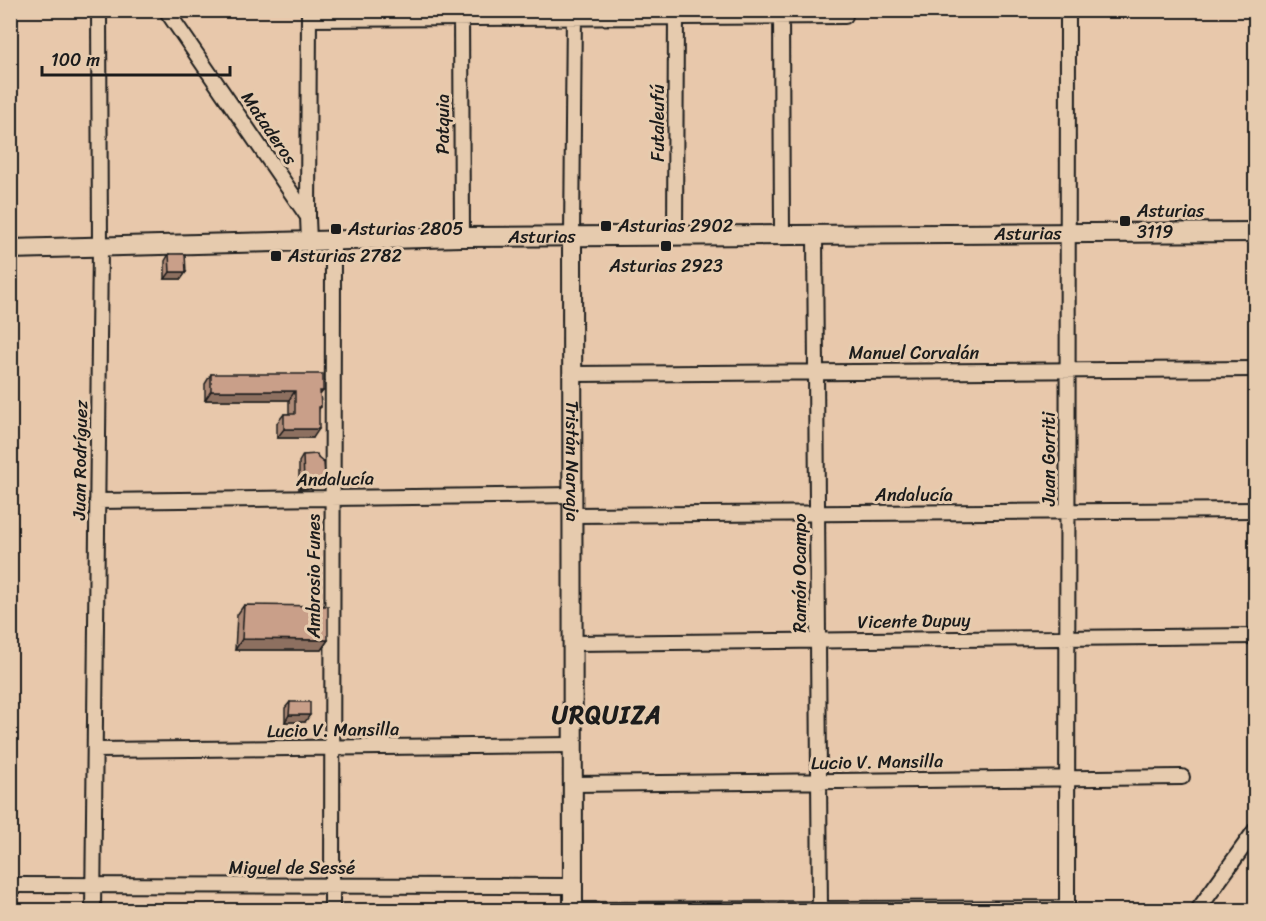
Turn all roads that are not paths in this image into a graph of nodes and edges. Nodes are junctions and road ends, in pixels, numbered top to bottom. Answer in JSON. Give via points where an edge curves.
{"nodes":[{"id":1,"x":99,"y":10,"type":"edge"},
{"id":2,"x":166,"y":10,"type":"edge"},
{"id":3,"x":1068,"y":10,"type":"edge"},
{"id":4,"x":781,"y":13,"type":"edge"},
{"id":5,"x":461,"y":14,"type":"edge"},
{"id":6,"x":574,"y":14,"type":"edge"},
{"id":7,"x":676,"y":14,"type":"edge"},
{"id":8,"x":309,"y":15,"type":"edge"},
{"id":9,"x":845,"y":16,"type":"dead end"},
{"id":10,"x":308,"y":217,"type":"junction"},
{"id":11,"x":1256,"y":232,"type":"edge"},
{"id":12,"x":1067,"y":234,"type":"junction"},
{"id":13,"x":782,"y":235,"type":"junction"},
{"id":14,"x":815,"y":235,"type":"junction"},
{"id":15,"x":572,"y":236,"type":"junction"},
{"id":16,"x":675,"y":236,"type":"junction"},
{"id":17,"x":462,"y":237,"type":"junction"},
{"id":18,"x":309,"y":241,"type":"junction"},
{"id":19,"x":333,"y":241,"type":"junction"},
{"id":20,"x":100,"y":247,"type":"junction"},
{"id":21,"x":10,"y":249,"type":"edge"},
{"id":22,"x":1256,"y":369,"type":"edge"},
{"id":23,"x":816,"y":371,"type":"junction"},
{"id":24,"x":1067,"y":371,"type":"junction"},
{"id":25,"x":573,"y":374,"type":"junction"},
{"id":26,"x":573,"y":495,"type":"junction"},
{"id":27,"x":333,"y":497,"type":"junction"},
{"id":28,"x":97,"y":501,"type":"junction"},
{"id":29,"x":1256,"y":510,"type":"edge"},
{"id":30,"x":1068,"y":512,"type":"junction"},
{"id":31,"x":817,"y":513,"type":"junction"},
{"id":32,"x":572,"y":515,"type":"junction"},
{"id":33,"x":1256,"y":636,"type":"edge"},
{"id":34,"x":1067,"y":638,"type":"junction"},
{"id":35,"x":818,"y":640,"type":"junction"},
{"id":36,"x":573,"y":643,"type":"junction"},
{"id":37,"x":573,"y":745,"type":"junction"},
{"id":38,"x":332,"y":748,"type":"junction"},
{"id":39,"x":95,"y":750,"type":"junction"},
{"id":40,"x":1182,"y":777,"type":"dead end"},
{"id":41,"x":1068,"y":778,"type":"junction"},
{"id":42,"x":819,"y":781,"type":"junction"},
{"id":43,"x":573,"y":784,"type":"junction"},
{"id":44,"x":1256,"y":829,"type":"edge"},
{"id":45,"x":10,"y":885,"type":"edge"},
{"id":46,"x":93,"y":885,"type":"junction"},
{"id":47,"x":332,"y":885,"type":"junction"},
{"id":48,"x":573,"y":886,"type":"junction"},
{"id":49,"x":93,"y":910,"type":"edge"},
{"id":50,"x":332,"y":910,"type":"edge"},
{"id":51,"x":573,"y":910,"type":"edge"},
{"id":52,"x":820,"y":910,"type":"edge"},
{"id":53,"x":1198,"y":910,"type":"edge"}],
"edges":[{"from":1,"to":20,"type":"street","name":"Juan Rodríguez"},
{"from":2,"to":10,"type":"street","name":"Mataderos"},
{"from":3,"to":12,"type":"street","name":"Juan Gorriti"},
{"from":4,"to":7,"type":"street"},
{"from":4,"to":9,"type":"street"},
{"from":4,"to":13,"type":"street"},
{"from":5,"to":6,"type":"street"},
{"from":5,"to":8,"type":"street"},
{"from":5,"to":17,"type":"street","name":"Patquia"},
{"from":6,"to":7,"type":"street"},
{"from":6,"to":15,"type":"street","name":"Tristán Narvaja"},
{"from":7,"to":16,"type":"street","name":"Futaleufú"},
{"from":8,"to":10,"type":"street"},
{"from":10,"to":18,"type":"street"},
{"from":11,"to":12,"type":"street","name":"Asturias"},
{"from":12,"to":14,"type":"street","name":"Asturias"},
{"from":12,"to":24,"type":"street","name":"Juan Gorriti"},
{"from":13,"to":14,"type":"street","name":"Asturias"},
{"from":13,"to":16,"type":"street","name":"Asturias"},
{"from":14,"to":23,"type":"street","name":"Ramón Ocampo"},
{"from":15,"to":16,"type":"street","name":"Asturias"},
{"from":15,"to":17,"type":"street","name":"Asturias"},
{"from":15,"to":25,"type":"street","name":"Tristán Narvaja"},
{"from":17,"to":19,"type":"street","name":"Asturias"},
{"from":18,"to":19,"type":"street","name":"Asturias"},
{"from":18,"to":20,"type":"street","name":"Asturias"},
{"from":19,"to":27,"type":"street","name":"Ambrosio Funes"},
{"from":20,"to":21,"type":"street","name":"Asturias"},
{"from":20,"to":28,"type":"street","name":"Juan Rodríguez"},
{"from":22,"to":24,"type":"street","name":"Manuel Corvalán"},
{"from":23,"to":24,"type":"street","name":"Manuel Corvalán"},
{"from":23,"to":25,"type":"street","name":"Manuel Corvalán"},
{"from":23,"to":31,"type":"street","name":"Ramón Ocampo"},
{"from":24,"to":30,"type":"street","name":"Juan Gorriti"},
{"from":25,"to":26,"type":"street","name":"Tristán Narvaja"},
{"from":26,"to":27,"type":"street","name":"Andalucía"},
{"from":26,"to":32,"type":"street","name":"Tristán Narvaja"},
{"from":27,"to":28,"type":"street","name":"Andalucía"},
{"from":27,"to":38,"type":"street","name":"Ambrosio Funes"},
{"from":28,"to":39,"type":"street","name":"Juan Rodríguez"},
{"from":29,"to":30,"type":"street","name":"Andalucía"},
{"from":30,"to":31,"type":"street","name":"Andalucía"},
{"from":30,"to":34,"type":"street","name":"Juan Gorriti"},
{"from":31,"to":32,"type":"street","name":"Andalucía"},
{"from":31,"to":35,"type":"street","name":"Ramón Ocampo"},
{"from":32,"to":36,"type":"street","name":"Tristán Narvaja"},
{"from":33,"to":34,"type":"street","name":"Vicente Dupuy"},
{"from":34,"to":35,"type":"street","name":"Vicente Dupuy"},
{"from":34,"to":41,"type":"street","name":"Juan Gorriti"},
{"from":35,"to":36,"type":"street","name":"Vicente Dupuy"},
{"from":35,"to":42,"type":"street","name":"Ramón Ocampo"},
{"from":36,"to":37,"type":"street","name":"Tristán Narvaja"},
{"from":37,"to":38,"type":"street","name":"Lucio V. Mansilla"},
{"from":37,"to":43,"type":"street","name":"Tristán Narvaja"},
{"from":38,"to":39,"type":"street","name":"Lucio V. Mansilla"},
{"from":38,"to":47,"type":"street","name":"Ambrosio Funes"},
{"from":39,"to":46,"type":"street","name":"Juan Rodríguez"},
{"from":40,"to":41,"type":"street","name":"Lucio V. Mansilla"},
{"from":41,"to":42,"type":"street","name":"Lucio V. Mansilla"},
{"from":41,"to":52,"type":"street","name":"Juan Gorriti","via":[[1067,908]]},
{"from":42,"to":43,"type":"street","name":"Lucio V. Mansilla"},
{"from":42,"to":52,"type":"street","name":"Ramón Ocampo"},
{"from":43,"to":48,"type":"street","name":"Tristán Narvaja"},
{"from":44,"to":53,"type":"street"},
{"from":45,"to":46,"type":"street","name":"Miguel de Sessé"},
{"from":46,"to":47,"type":"street","name":"Miguel de Sessé"},
{"from":46,"to":49,"type":"street","name":"Juan Rodríguez"},
{"from":47,"to":48,"type":"street","name":"Miguel de Sessé"},
{"from":47,"to":50,"type":"street","name":"Ambrosio Funes"},
{"from":48,"to":51,"type":"street","name":"Tristán Narvaja"},
{"from":51,"to":52,"type":"street"}]}
